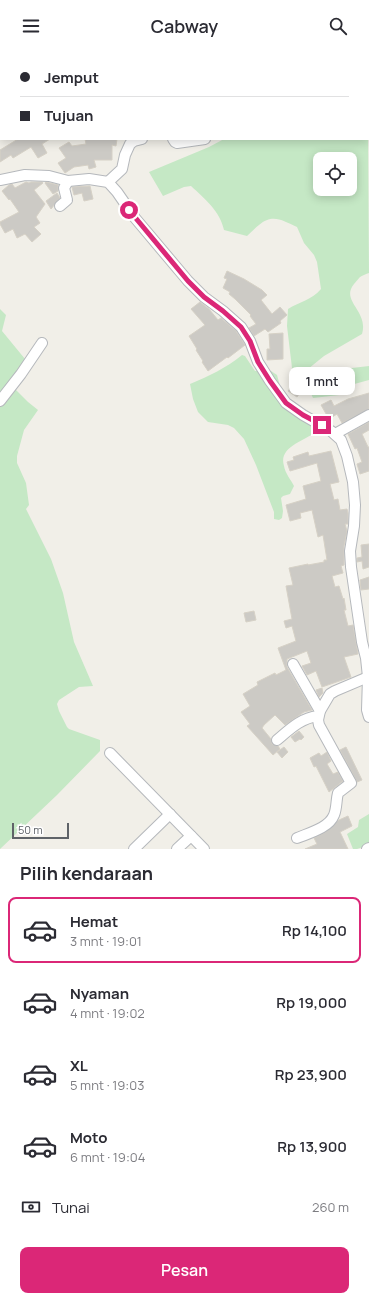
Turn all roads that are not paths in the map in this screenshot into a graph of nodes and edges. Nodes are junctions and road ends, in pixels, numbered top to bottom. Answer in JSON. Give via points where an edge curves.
{"nodes":[{"id":1,"x":134,"y":140,"type":"edge"},
{"id":2,"x":174,"y":140,"type":"edge"},
{"id":3,"x":198,"y":140,"type":"edge"},
{"id":4,"x":0,"y":180,"type":"edge"},
{"id":5,"x":68,"y":181,"type":"junction"},
{"id":6,"x":108,"y":182,"type":"junction"},
{"id":7,"x":60,"y":206,"type":"dead end"},
{"id":8,"x":42,"y":342,"type":"dead end"},
{"id":9,"x":0,"y":401,"type":"edge"},
{"id":10,"x":369,"y":415,"type":"edge"},
{"id":11,"x":336,"y":434,"type":"junction"},
{"id":12,"x":293,"y":664,"type":"dead end"},
{"id":13,"x":368,"y":677,"type":"junction"},
{"id":14,"x":319,"y":714,"type":"junction"},
{"id":15,"x":369,"y":717,"type":"edge"},
{"id":16,"x":277,"y":740,"type":"dead end"},
{"id":17,"x":110,"y":752,"type":"dead end"},
{"id":18,"x":170,"y":814,"type":"junction"},
{"id":19,"x":191,"y":836,"type":"junction"},
{"id":20,"x":297,"y":838,"type":"dead end"},
{"id":21,"x":134,"y":849,"type":"edge"},
{"id":22,"x":177,"y":849,"type":"edge"},
{"id":23,"x":204,"y":849,"type":"edge"}],
"edges":[{"from":1,"to":6,"type":"street","via":[[125,154],[122,169]]},
{"from":2,"to":3,"type":"street","via":[[177,143]]},
{"from":4,"to":5,"type":"street","via":[[25,174]]},
{"from":5,"to":6,"type":"street","via":[[89,179]]},
{"from":5,"to":7,"type":"street","via":[[64,188],[67,200]]},
{"from":6,"to":11,"type":"street","via":[[188,281],[241,327],[258,362],[286,403]]},
{"from":8,"to":9,"type":"street"},
{"from":10,"to":11,"type":"street"},
{"from":11,"to":13,"type":"street","via":[[348,456],[353,482],[351,567]]},
{"from":12,"to":14,"type":"street"},
{"from":13,"to":14,"type":"street","via":[[330,694]]},
{"from":13,"to":15,"type":"street"},
{"from":14,"to":16,"type":"street","via":[[299,722]]},
{"from":14,"to":20,"type":"street","via":[[319,725],[351,783],[338,793],[331,820]]},
{"from":17,"to":18,"type":"street"},
{"from":18,"to":19,"type":"street"},
{"from":18,"to":21,"type":"street"},
{"from":19,"to":22,"type":"street"},
{"from":19,"to":23,"type":"street"}]}
